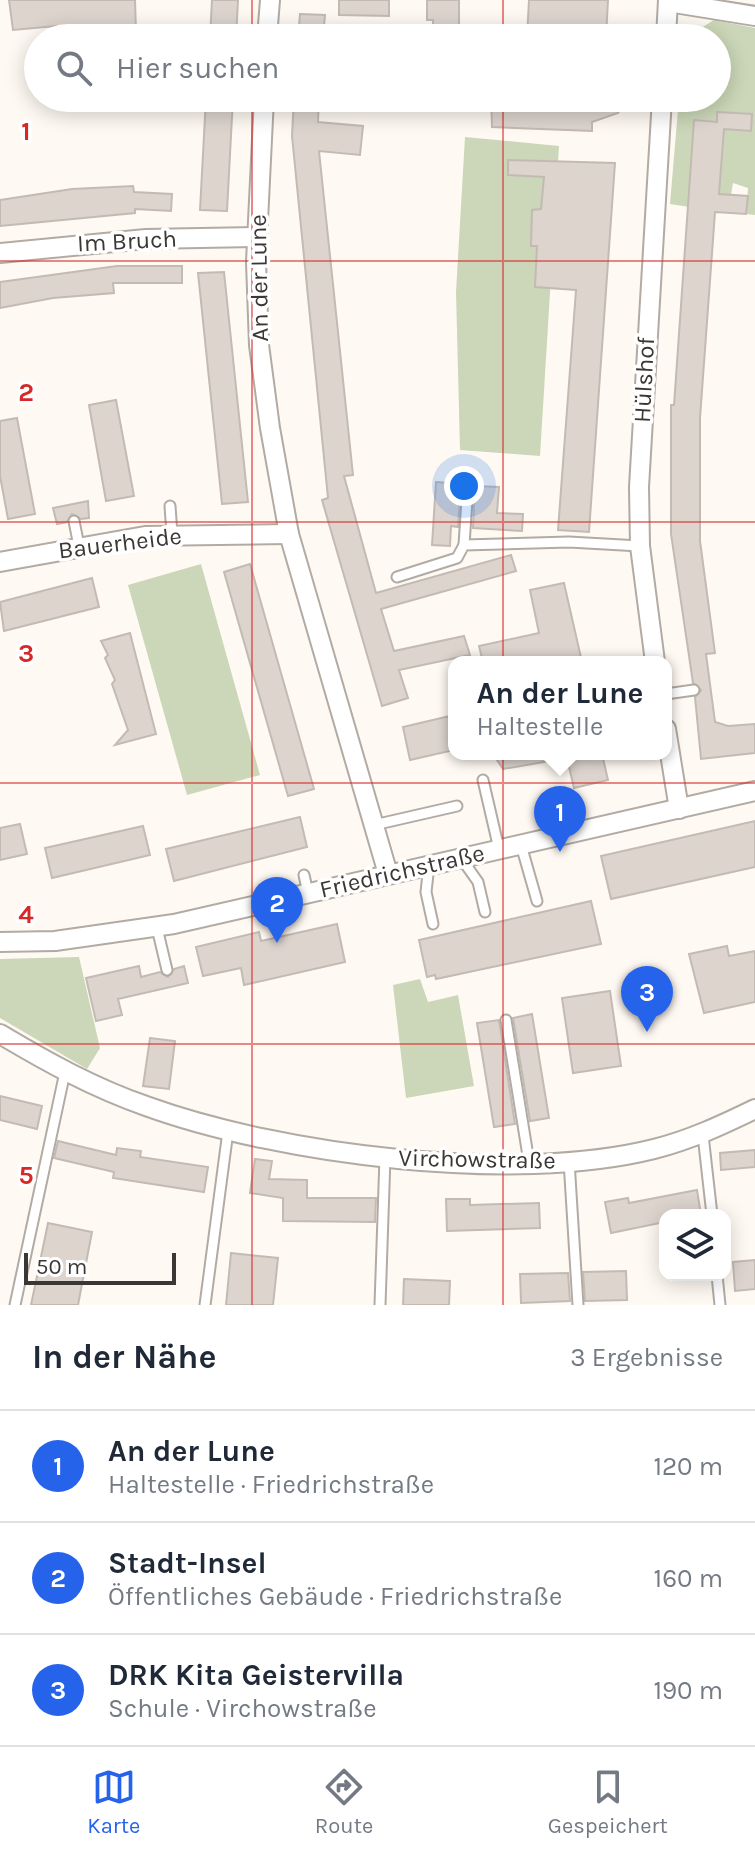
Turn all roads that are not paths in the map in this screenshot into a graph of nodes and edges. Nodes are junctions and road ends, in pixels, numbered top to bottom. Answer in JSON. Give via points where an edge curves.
{"nodes":[{"id":1,"x":270,"y":0,"type":"edge"},
{"id":2,"x":668,"y":1,"type":"edge"},
{"id":3,"x":755,"y":16,"type":"edge"},
{"id":4,"x":268,"y":24,"type":"edge"},
{"id":5,"x":667,"y":24,"type":"edge"},
{"id":6,"x":263,"y":112,"type":"edge"},
{"id":7,"x":661,"y":112,"type":"edge"},
{"id":8,"x":255,"y":237,"type":"junction"},
{"id":9,"x":0,"y":253,"type":"edge"},
{"id":10,"x":468,"y":485,"type":"dead end"},
{"id":11,"x":170,"y":506,"type":"dead end"},
{"id":12,"x":74,"y":521,"type":"dead end"},
{"id":13,"x":172,"y":534,"type":"junction"},
{"id":14,"x":289,"y":534,"type":"junction"},
{"id":15,"x":464,"y":545,"type":"junction"},
{"id":16,"x":79,"y":546,"type":"junction"},
{"id":17,"x":640,"y":546,"type":"junction"},
{"id":18,"x":0,"y":562,"type":"edge"},
{"id":19,"x":397,"y":577,"type":"dead end"},
{"id":20,"x":654,"y":656,"type":"edge"},
{"id":21,"x":694,"y":690,"type":"dead end"},
{"id":22,"x":672,"y":693,"type":"edge"},
{"id":23,"x":671,"y":760,"type":"edge"},
{"id":24,"x":483,"y":780,"type":"dead end"},
{"id":25,"x":755,"y":791,"type":"edge"},
{"id":26,"x":457,"y":806,"type":"dead end"},
{"id":27,"x":679,"y":809,"type":"junction"},
{"id":28,"x":374,"y":825,"type":"junction"},
{"id":29,"x":521,"y":845,"type":"junction"},
{"id":30,"x":499,"y":849,"type":"junction"},
{"id":31,"x":461,"y":858,"type":"junction"},
{"id":32,"x":429,"y":865,"type":"junction"},
{"id":33,"x":388,"y":874,"type":"junction"},
{"id":34,"x":537,"y":901,"type":"dead end"},
{"id":35,"x":485,"y":912,"type":"dead end"},
{"id":36,"x":433,"y":924,"type":"dead end"},
{"id":37,"x":157,"y":928,"type":"junction"},
{"id":38,"x":0,"y":942,"type":"edge"},
{"id":39,"x":167,"y":970,"type":"dead end"},
{"id":40,"x":506,"y":1020,"type":"dead end"},
{"id":41,"x":0,"y":1034,"type":"edge"},
{"id":42,"x":65,"y":1072,"type":"junction"},
{"id":43,"x":755,"y":1109,"type":"edge"},
{"id":44,"x":228,"y":1131,"type":"junction"},
{"id":45,"x":703,"y":1135,"type":"junction"},
{"id":46,"x":385,"y":1157,"type":"junction"},
{"id":47,"x":569,"y":1161,"type":"junction"},
{"id":48,"x":529,"y":1162,"type":"junction"},
{"id":49,"x":711,"y":1209,"type":"edge"},
{"id":50,"x":718,"y":1281,"type":"edge"},
{"id":51,"x":15,"y":1305,"type":"edge"},
{"id":52,"x":205,"y":1305,"type":"edge"},
{"id":53,"x":380,"y":1305,"type":"edge"},
{"id":54,"x":578,"y":1305,"type":"edge"},
{"id":55,"x":720,"y":1305,"type":"edge"}],
"edges":[{"from":1,"to":4,"type":"street"},
{"from":2,"to":3,"type":"street"},
{"from":2,"to":5,"type":"street"},
{"from":6,"to":8,"type":"street","name":"An der Lune"},
{"from":7,"to":17,"type":"street","name":"Hülshof","via":[[644,369]]},
{"from":8,"to":9,"type":"street","name":"Im Bruch","via":[[146,239]]},
{"from":8,"to":14,"type":"street","name":"An der Lune","via":[[259,345]]},
{"from":10,"to":15,"type":"lane"},
{"from":11,"to":13,"type":"lane"},
{"from":12,"to":16,"type":"lane"},
{"from":13,"to":14,"type":"street","name":"Bauerheide"},
{"from":13,"to":16,"type":"street","name":"Bauerheide"},
{"from":14,"to":28,"type":"street","name":"An der Lune"},
{"from":15,"to":17,"type":"lane"},
{"from":15,"to":19,"type":"lane","via":[[457,558]]},
{"from":16,"to":18,"type":"street","name":"Bauerheide"},
{"from":17,"to":20,"type":"street","name":"Hülshof"},
{"from":21,"to":22,"type":"lane"},
{"from":23,"to":27,"type":"street"},
{"from":24,"to":30,"type":"lane"},
{"from":25,"to":27,"type":"street","name":"Friedrichstraße"},
{"from":26,"to":28,"type":"lane"},
{"from":27,"to":29,"type":"street","name":"Friedrichstraße"},
{"from":28,"to":33,"type":"street","name":"An der Lune"},
{"from":29,"to":30,"type":"street","name":"Friedrichstraße"},
{"from":29,"to":34,"type":"lane"},
{"from":30,"to":31,"type":"street","name":"Friedrichstraße"},
{"from":31,"to":32,"type":"street","name":"Friedrichstraße"},
{"from":31,"to":35,"type":"lane","via":[[478,882]]},
{"from":32,"to":33,"type":"street","name":"Friedrichstraße"},
{"from":32,"to":36,"type":"lane","via":[[426,892]]},
{"from":33,"to":37,"type":"street","name":"Friedrichstraße","via":[[306,884]]},
{"from":37,"to":38,"type":"street","name":"Friedrichstraße","via":[[106,928]]},
{"from":37,"to":39,"type":"lane"},
{"from":40,"to":48,"type":"lane"},
{"from":41,"to":42,"type":"street","name":"Virchowstraße"},
{"from":42,"to":44,"type":"street","name":"Virchowstraße","via":[[146,1106]]},
{"from":42,"to":51,"type":"lane"},
{"from":43,"to":45,"type":"street","name":"Virchowstraße"},
{"from":44,"to":46,"type":"street","name":"Virchowstraße"},
{"from":44,"to":52,"type":"lane"},
{"from":45,"to":47,"type":"street","name":"Virchowstraße","via":[[652,1150]]},
{"from":45,"to":49,"type":"lane"},
{"from":46,"to":48,"type":"street","name":"Virchowstraße"},
{"from":46,"to":53,"type":"lane","name":"Virchowstraße"},
{"from":47,"to":48,"type":"street","name":"Virchowstraße"},
{"from":47,"to":54,"type":"lane","name":"Virchowstraße"},
{"from":50,"to":55,"type":"lane"}]}
